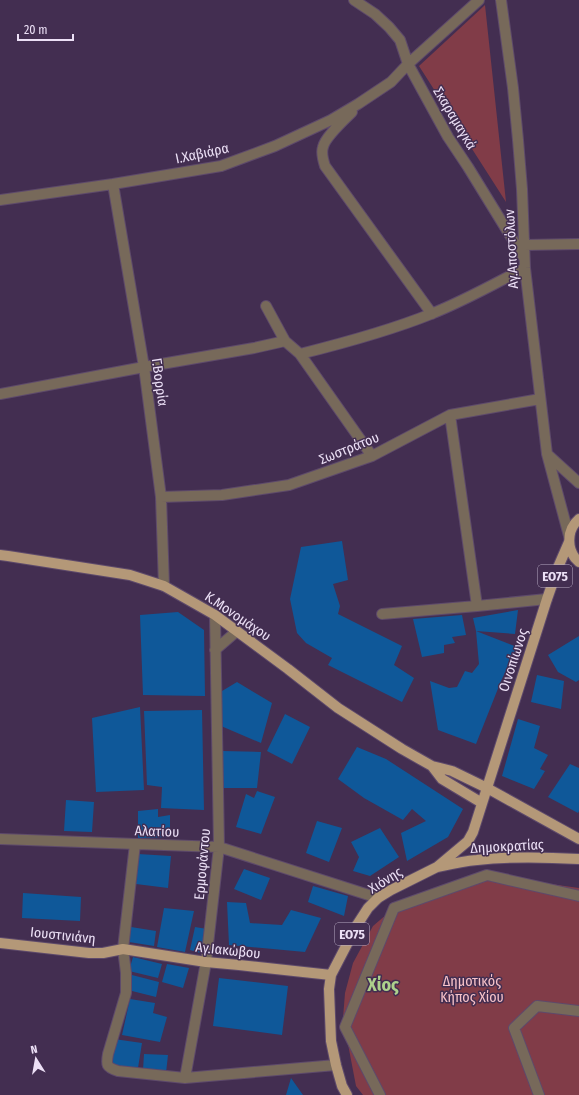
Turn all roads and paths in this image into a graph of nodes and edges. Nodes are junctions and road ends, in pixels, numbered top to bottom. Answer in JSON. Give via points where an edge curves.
{"nodes":[{"id":1,"x":354,"y":0,"type":"edge"},
{"id":2,"x":479,"y":0,"type":"edge"},
{"id":3,"x":501,"y":0,"type":"edge"},
{"id":4,"x":408,"y":64,"type":"junction"},
{"id":5,"x":358,"y":104,"type":"junction"},
{"id":6,"x":113,"y":184,"type":"junction"},
{"id":7,"x":0,"y":200,"type":"edge"},
{"id":8,"x":579,"y":244,"type":"edge"},
{"id":9,"x":524,"y":245,"type":"junction"},
{"id":10,"x":525,"y":264,"type":"junction"},
{"id":11,"x":266,"y":306,"type":"dead end"},
{"id":12,"x":432,"y":314,"type":"junction"},
{"id":13,"x":285,"y":341,"type":"junction"},
{"id":14,"x":300,"y":354,"type":"junction"},
{"id":15,"x":144,"y":367,"type":"junction"},
{"id":16,"x":0,"y":394,"type":"edge"},
{"id":17,"x":540,"y":399,"type":"junction"},
{"id":18,"x":450,"y":415,"type":"junction"},
{"id":19,"x":547,"y":454,"type":"junction"},
{"id":20,"x":372,"y":456,"type":"junction"},
{"id":21,"x":579,"y":483,"type":"edge"},
{"id":22,"x":161,"y":497,"type":"junction"},
{"id":23,"x":578,"y":518,"type":"edge"},
{"id":24,"x":569,"y":539,"type":"junction"},
{"id":25,"x":0,"y":555,"type":"edge"},
{"id":26,"x":579,"y":562,"type":"edge"},
{"id":27,"x":164,"y":586,"type":"junction"},
{"id":28,"x":547,"y":599,"type":"junction"},
{"id":29,"x":477,"y":606,"type":"junction"},
{"id":30,"x":382,"y":614,"type":"dead end"},
{"id":31,"x":215,"y":615,"type":"junction"},
{"id":32,"x":237,"y":631,"type":"junction"},
{"id":33,"x":215,"y":650,"type":"junction"},
{"id":34,"x":432,"y":766,"type":"junction"},
{"id":35,"x":487,"y":788,"type":"junction"},
{"id":36,"x":482,"y":803,"type":"junction"},
{"id":37,"x":0,"y":839,"type":"edge"},
{"id":38,"x":579,"y":839,"type":"edge"},
{"id":39,"x":135,"y":844,"type":"junction"},
{"id":40,"x":219,"y":847,"type":"junction"},
{"id":41,"x":579,"y":859,"type":"edge"},
{"id":42,"x":437,"y":867,"type":"junction"},
{"id":43,"x":579,"y":896,"type":"edge"},
{"id":44,"x":378,"y":898,"type":"junction"},
{"id":45,"x":0,"y":943,"type":"edge"},
{"id":46,"x":123,"y":949,"type":"junction"},
{"id":47,"x":206,"y":962,"type":"junction"},
{"id":48,"x":331,"y":975,"type":"junction"},
{"id":49,"x":579,"y":1011,"type":"edge"},
{"id":50,"x":336,"y":1065,"type":"junction"},
{"id":51,"x":185,"y":1078,"type":"junction"},
{"id":52,"x":347,"y":1095,"type":"edge"},
{"id":53,"x":380,"y":1095,"type":"edge"},
{"id":54,"x":539,"y":1095,"type":"edge"}],
"edges":[{"from":1,"to":4,"type":"street","name":"Σκαραμαγκά","via":[[380,18],[400,40]]},
{"from":2,"to":4,"type":"street","name":"Ι.Χαβιάρα"},
{"from":3,"to":9,"type":"street","name":"Αγ.Αποστόλων","via":[[518,140]]},
{"from":4,"to":5,"type":"street","name":"Ι.Χαβιάρα","via":[[391,82]]},
{"from":4,"to":10,"type":"street","name":"Σκαραμαγκά","via":[[448,137]]},
{"from":5,"to":6,"type":"street","name":"Ι.Χαβιάρα","via":[[276,146],[221,166]]},
{"from":5,"to":12,"type":"street","via":[[325,141],[322,148],[324,166]]},
{"from":6,"to":7,"type":"street","name":"Ι.Χαβιάρα"},
{"from":6,"to":15,"type":"street","name":"Γ.Βορρία"},
{"from":8,"to":9,"type":"street"},
{"from":9,"to":10,"type":"street","name":"Αγ.Αποστόλων"},
{"from":10,"to":12,"type":"street","via":[[489,287]]},
{"from":10,"to":17,"type":"street","name":"Αγ.Αποστόλων"},
{"from":11,"to":13,"type":"street"},
{"from":12,"to":14,"type":"street","via":[[378,334]]},
{"from":13,"to":14,"type":"street"},
{"from":13,"to":15,"type":"street"},
{"from":14,"to":20,"type":"street"},
{"from":15,"to":16,"type":"street"},
{"from":15,"to":22,"type":"street","name":"Γ.Βορρία"},
{"from":17,"to":18,"type":"street","name":"Σωστράτου"},
{"from":17,"to":19,"type":"street","name":"Αγ.Αποστόλων"},
{"from":18,"to":20,"type":"street","name":"Σωστράτου"},
{"from":18,"to":29,"type":"street"},
{"from":19,"to":21,"type":"street"},
{"from":19,"to":24,"type":"street","name":"Αγ.Αποστόλων"},
{"from":20,"to":22,"type":"street","name":"Σωστράτου","via":[[289,485],[222,495]]},
{"from":22,"to":27,"type":"street","name":"Γ.Βορρία"},
{"from":23,"to":24,"type":"main road","number":"ΕΟ75"},
{"from":24,"to":26,"type":"main road","number":"ΕΟ75","via":[[571,551]]},
{"from":24,"to":28,"type":"main road","name":"Οινοπίωνος","number":"ΕΟ75"},
{"from":25,"to":27,"type":"main road","name":"Κ.Μονομάχου","via":[[130,575]]},
{"from":27,"to":31,"type":"main road","name":"Κ.Μονομάχου"},
{"from":28,"to":29,"type":"street"},
{"from":28,"to":35,"type":"main road","name":"Οινοπίωνος","number":"ΕΟ75"},
{"from":29,"to":30,"type":"street"},
{"from":31,"to":32,"type":"main road","name":"Κ.Μονομάχου"},
{"from":31,"to":33,"type":"street","name":"Ερμοφάντου"},
{"from":32,"to":33,"type":"street"},
{"from":32,"to":34,"type":"main road","name":"Κ.Μονομάχου","via":[[338,708]]},
{"from":33,"to":40,"type":"street","name":"Ερμοφάντου"},
{"from":34,"to":35,"type":"main road","name":"Κ.Μονομάχου","via":[[452,771]]},
{"from":34,"to":36,"type":"main road","name":"Κ.Μονομάχου","via":[[442,779]]},
{"from":35,"to":36,"type":"main road","name":"Χιόνης","number":"ΕΟ75"},
{"from":35,"to":38,"type":"main road","name":"Δημοκρατίας"},
{"from":36,"to":42,"type":"main road","name":"Χιόνης","number":"ΕΟ75","via":[[468,841]]},
{"from":37,"to":39,"type":"street","name":"Αλατίου"},
{"from":39,"to":40,"type":"street","name":"Αλατίου"},
{"from":39,"to":46,"type":"street"},
{"from":40,"to":44,"type":"street","name":"Αλατίου"},
{"from":40,"to":47,"type":"street","name":"Ερμοφάντου"},
{"from":41,"to":42,"type":"main road","name":"Δημοκρατίας","number":"ΕΟ75","via":[[502,858]]},
{"from":42,"to":44,"type":"main road","name":"Χιόνης","number":"ΕΟ75"},
{"from":43,"to":53,"type":"street","via":[[487,875],[394,908],[345,1027]]},
{"from":44,"to":48,"type":"main road","name":"Χιόνης","number":"ΕΟ75","via":[[357,925]]},
{"from":45,"to":46,"type":"main road","name":"Ιουστινιάνη","via":[[89,953]]},
{"from":46,"to":47,"type":"main road","name":"Αγ.Ιακώβου"},
{"from":46,"to":51,"type":"street","via":[[126,993],[107,1064],[109,1068],[118,1071]]},
{"from":47,"to":48,"type":"main road","name":"Αγ.Ιακώβου"},
{"from":47,"to":51,"type":"street","name":"Ερμοφάντου"},
{"from":48,"to":50,"type":"main road","name":"Χιόνης","number":"ΕΟ75","via":[[328,989],[331,1041]]},
{"from":49,"to":54,"type":"street","via":[[537,1006],[514,1028]]},
{"from":50,"to":51,"type":"street"},
{"from":50,"to":52,"type":"main road","number":"ΕΟ75"}]}
